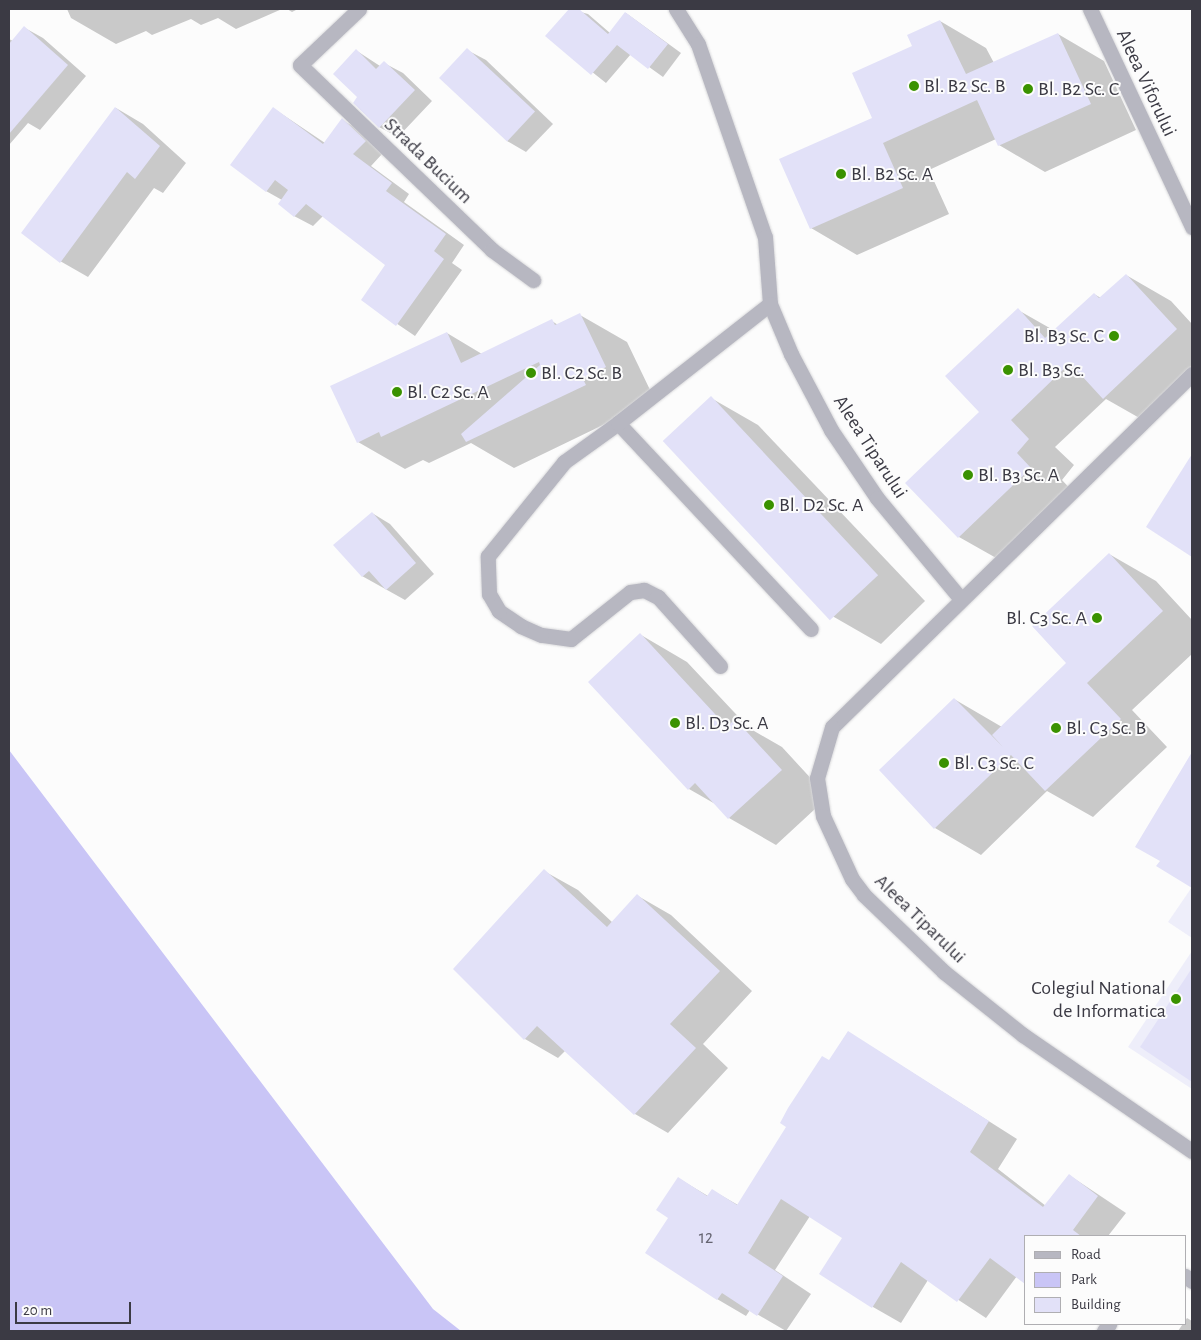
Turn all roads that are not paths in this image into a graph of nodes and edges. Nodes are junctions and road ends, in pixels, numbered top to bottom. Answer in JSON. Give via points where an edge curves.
{"nodes":[{"id":1,"x":359,"y":9,"type":"edge"},
{"id":2,"x":676,"y":9,"type":"edge"},
{"id":3,"x":1090,"y":9,"type":"edge"},
{"id":4,"x":1192,"y":227,"type":"edge"},
{"id":5,"x":533,"y":280,"type":"dead end"},
{"id":6,"x":770,"y":304,"type":"junction"},
{"id":7,"x":1192,"y":374,"type":"edge"},
{"id":8,"x":618,"y":423,"type":"junction"},
{"id":9,"x":960,"y":598,"type":"junction"},
{"id":10,"x":812,"y":629,"type":"dead end"},
{"id":11,"x":720,"y":666,"type":"dead end"},
{"id":12,"x":1192,"y":1151,"type":"edge"}],
"edges":[{"from":1,"to":5,"type":"street","name":"Strada Bucium","via":[[300,65],[492,250]]},
{"from":2,"to":6,"type":"street","name":"Aleea Tiparului","via":[[698,44],[765,237]]},
{"from":3,"to":4,"type":"street","name":"Aleea Viforului"},
{"from":6,"to":8,"type":"street"},
{"from":6,"to":9,"type":"street","name":"Aleea Tiparului","via":[[831,430],[877,498]]},
{"from":7,"to":9,"type":"street","name":"Aleea Tiparului"},
{"from":8,"to":10,"type":"street"},
{"from":8,"to":11,"type":"street","via":[[564,462],[488,556],[489,594],[499,611],[521,626],[541,636],[571,639],[630,592],[644,590],[658,597]]},
{"from":9,"to":12,"type":"street","name":"Aleea Tiparului","via":[[832,727],[817,778],[823,816],[852,879],[864,895],[944,972],[1023,1035]]}]}
